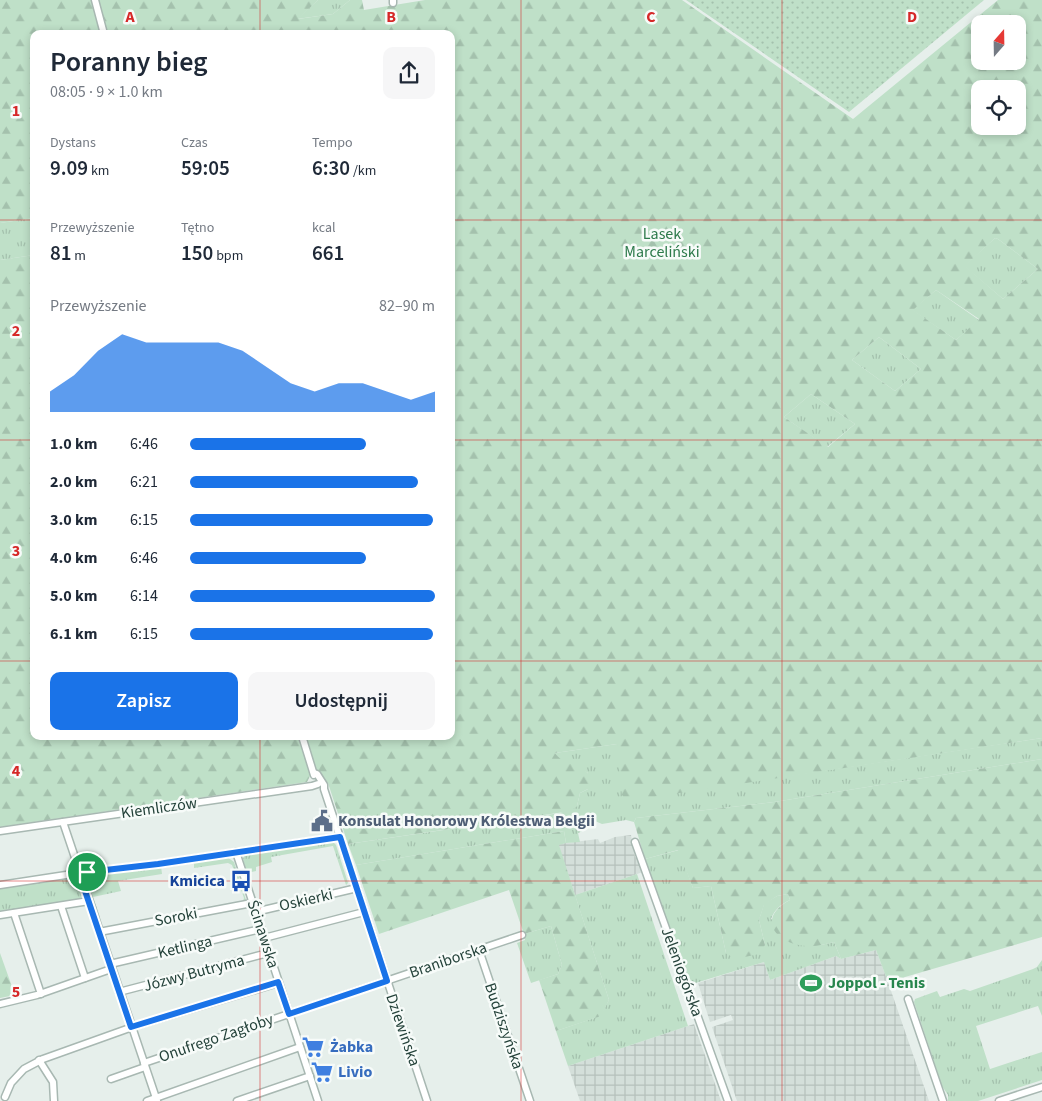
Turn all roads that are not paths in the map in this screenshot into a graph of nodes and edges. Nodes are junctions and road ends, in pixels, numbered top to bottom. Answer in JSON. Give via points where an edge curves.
{"nodes":[{"id":1,"x":95,"y":0,"type":"edge"},
{"id":2,"x":103,"y":30,"type":"edge"},
{"id":3,"x":303,"y":740,"type":"edge"},
{"id":4,"x":314,"y":773,"type":"junction"},
{"id":5,"x":318,"y":784,"type":"junction"},
{"id":6,"x":324,"y":789,"type":"junction"},
{"id":7,"x":63,"y":822,"type":"junction"},
{"id":8,"x":0,"y":832,"type":"edge"},
{"id":9,"x":340,"y":837,"type":"junction"},
{"id":10,"x":636,"y":842,"type":"dead end"},
{"id":11,"x":236,"y":852,"type":"junction"},
{"id":12,"x":79,"y":873,"type":"junction"},
{"id":13,"x":0,"y":885,"type":"edge"},
{"id":14,"x":357,"y":888,"type":"junction"},
{"id":15,"x":89,"y":902,"type":"junction"},
{"id":16,"x":252,"y":903,"type":"junction"},
{"id":17,"x":61,"y":906,"type":"junction"},
{"id":18,"x":255,"y":912,"type":"junction"},
{"id":19,"x":364,"y":912,"type":"junction"},
{"id":20,"x":14,"y":913,"type":"junction"},
{"id":21,"x":3,"y":915,"type":"edge"},
{"id":22,"x":261,"y":930,"type":"junction"},
{"id":23,"x":99,"y":932,"type":"junction"},
{"id":24,"x":522,"y":935,"type":"dead end"},
{"id":25,"x":264,"y":938,"type":"junction"},
{"id":26,"x":478,"y":950,"type":"junction"},
{"id":27,"x":268,"y":953,"type":"junction"},
{"id":28,"x":111,"y":967,"type":"junction"},
{"id":29,"x":85,"y":978,"type":"junction"},
{"id":30,"x":387,"y":981,"type":"junction"},
{"id":31,"x":278,"y":982,"type":"junction"},
{"id":32,"x":119,"y":992,"type":"junction"},
{"id":33,"x":41,"y":994,"type":"junction"},
{"id":34,"x":908,"y":999,"type":"dead end"},
{"id":35,"x":0,"y":1004,"type":"edge"},
{"id":36,"x":289,"y":1014,"type":"junction"},
{"id":37,"x":131,"y":1027,"type":"junction"},
{"id":38,"x":300,"y":1047,"type":"junction"},
{"id":39,"x":38,"y":1060,"type":"junction"},
{"id":40,"x":145,"y":1065,"type":"junction"},
{"id":41,"x":310,"y":1076,"type":"junction"},
{"id":42,"x":111,"y":1079,"type":"dead end"},
{"id":43,"x":1042,"y":1087,"type":"edge"},
{"id":44,"x":5,"y":1097,"type":"dead end"},
{"id":45,"x":156,"y":1099,"type":"edge"},
{"id":46,"x":54,"y":1101,"type":"edge"},
{"id":47,"x":147,"y":1101,"type":"edge"},
{"id":48,"x":237,"y":1101,"type":"edge"},
{"id":49,"x":318,"y":1101,"type":"edge"},
{"id":50,"x":427,"y":1101,"type":"edge"},
{"id":51,"x":530,"y":1101,"type":"edge"},
{"id":52,"x":728,"y":1101,"type":"edge"},
{"id":53,"x":943,"y":1101,"type":"edge"},
{"id":54,"x":999,"y":1101,"type":"edge"}],
"edges":[{"from":1,"to":2,"type":"street"},
{"from":3,"to":4,"type":"street"},
{"from":4,"to":5,"type":"street"},
{"from":4,"to":6,"type":"street","name":"Dziewińska"},
{"from":5,"to":6,"type":"street"},
{"from":5,"to":7,"type":"street","name":"Kiemliczów"},
{"from":6,"to":9,"type":"street","name":"Dziewińska"},
{"from":7,"to":8,"type":"street","name":"Kiemliczów"},
{"from":7,"to":12,"type":"street"},
{"from":9,"to":11,"type":"street"},
{"from":9,"to":14,"type":"street","name":"Dziewińska"},
{"from":10,"to":52,"type":"street","name":"Jeleniogórska"},
{"from":11,"to":12,"type":"street"},
{"from":11,"to":16,"type":"street","name":"Ścinawska"},
{"from":12,"to":13,"type":"street"},
{"from":12,"to":15,"type":"street"},
{"from":14,"to":18,"type":"street","name":"Oskierki"},
{"from":14,"to":19,"type":"street","name":"Dziewińska"},
{"from":15,"to":17,"type":"street"},
{"from":15,"to":23,"type":"street"},
{"from":16,"to":18,"type":"street","name":"Ścinawska"},
{"from":16,"to":23,"type":"street","name":"Soroki"},
{"from":17,"to":20,"type":"street"},
{"from":17,"to":29,"type":"street"},
{"from":18,"to":22,"type":"street","name":"Ścinawska"},
{"from":19,"to":25,"type":"street"},
{"from":19,"to":30,"type":"street","name":"Dziewińska"},
{"from":20,"to":21,"type":"street"},
{"from":20,"to":33,"type":"street"},
{"from":22,"to":25,"type":"street","name":"Ścinawska"},
{"from":22,"to":28,"type":"street","name":"Ketlinga"},
{"from":23,"to":28,"type":"street"},
{"from":24,"to":26,"type":"street","name":"Braniborska"},
{"from":25,"to":27,"type":"street","name":"Ścinawska"},
{"from":26,"to":30,"type":"street","name":"Braniborska"},
{"from":26,"to":51,"type":"street","name":"Budziszyńska"},
{"from":27,"to":31,"type":"street","name":"Ścinawska"},
{"from":27,"to":32,"type":"street","name":"Józwy Butryma"},
{"from":28,"to":29,"type":"street","name":"Ketlinga"},
{"from":28,"to":32,"type":"street"},
{"from":29,"to":33,"type":"street","name":"Ketlinga"},
{"from":30,"to":36,"type":"street","name":"Braniborska"},
{"from":30,"to":50,"type":"street","name":"Dziewińska"},
{"from":31,"to":36,"type":"street","name":"Ścinawska"},
{"from":31,"to":37,"type":"street"},
{"from":32,"to":37,"type":"street"},
{"from":33,"to":35,"type":"street","name":"Ketlinga"},
{"from":34,"to":53,"type":"street"},
{"from":36,"to":38,"type":"street","name":"Ścinawska"},
{"from":36,"to":40,"type":"street","name":"Onufrego Zagłoby"},
{"from":37,"to":39,"type":"street"},
{"from":37,"to":40,"type":"street"},
{"from":38,"to":41,"type":"street","name":"Ścinawska"},
{"from":38,"to":45,"type":"street"},
{"from":39,"to":44,"type":"street","via":[[11,1083]]},
{"from":39,"to":46,"type":"street","via":[[53,1082]]},
{"from":40,"to":42,"type":"street","name":"Onufrego Zagłoby"},
{"from":40,"to":45,"type":"street"},
{"from":41,"to":48,"type":"street"},
{"from":41,"to":49,"type":"street","name":"Ścinawska"},
{"from":43,"to":54,"type":"street"},
{"from":45,"to":47,"type":"street"}]}
